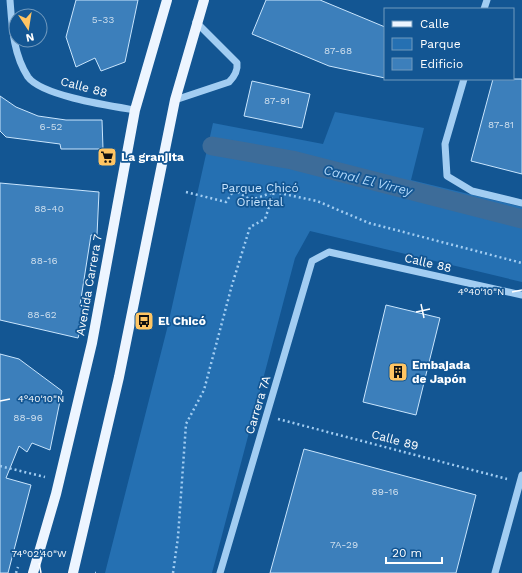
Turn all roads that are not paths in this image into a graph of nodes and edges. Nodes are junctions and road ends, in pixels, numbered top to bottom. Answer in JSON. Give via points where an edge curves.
{"nodes":[{"id":1,"x":10,"y":0,"type":"edge"},
{"id":2,"x":167,"y":0,"type":"edge"},
{"id":3,"x":204,"y":0,"type":"edge"},
{"id":4,"x":196,"y":22,"type":"junction"},
{"id":5,"x":464,"y":80,"type":"edge"},
{"id":6,"x":175,"y":100,"type":"junction"},
{"id":7,"x":135,"y":110,"type":"junction"},
{"id":8,"x":522,"y":203,"type":"edge"},
{"id":9,"x":329,"y":252,"type":"joint"},
{"id":10,"x":522,"y":295,"type":"edge"},
{"id":11,"x":522,"y":475,"type":"edge"},
{"id":12,"x":33,"y":573,"type":"edge"},
{"id":13,"x":73,"y":573,"type":"edge"},
{"id":14,"x":220,"y":573,"type":"edge"},
{"id":15,"x":495,"y":573,"type":"edge"}],
"edges":[{"from":1,"to":7,"type":"street","name":"Calle 88","via":[[14,40],[19,59],[29,78],[63,96]]},
{"from":2,"to":7,"type":"main road","name":"Avenida Carrera 7"},
{"from":3,"to":4,"type":"main road"},
{"from":4,"to":6,"type":"main road"},
{"from":4,"to":6,"type":"street","via":[[237,63],[237,67],[229,82]]},
{"from":5,"to":8,"type":"street","via":[[445,144],[447,176],[472,191]]},
{"from":6,"to":13,"type":"main road","via":[[119,377]]},
{"from":7,"to":12,"type":"main road","name":"Avenida Carrera 7","via":[[92,343],[59,480]]},
{"from":9,"to":10,"type":"street","name":"Calle 88"},
{"from":9,"to":14,"type":"street","name":"Carrera 7A","via":[[312,261]]},
{"from":11,"to":15,"type":"street"}]}
